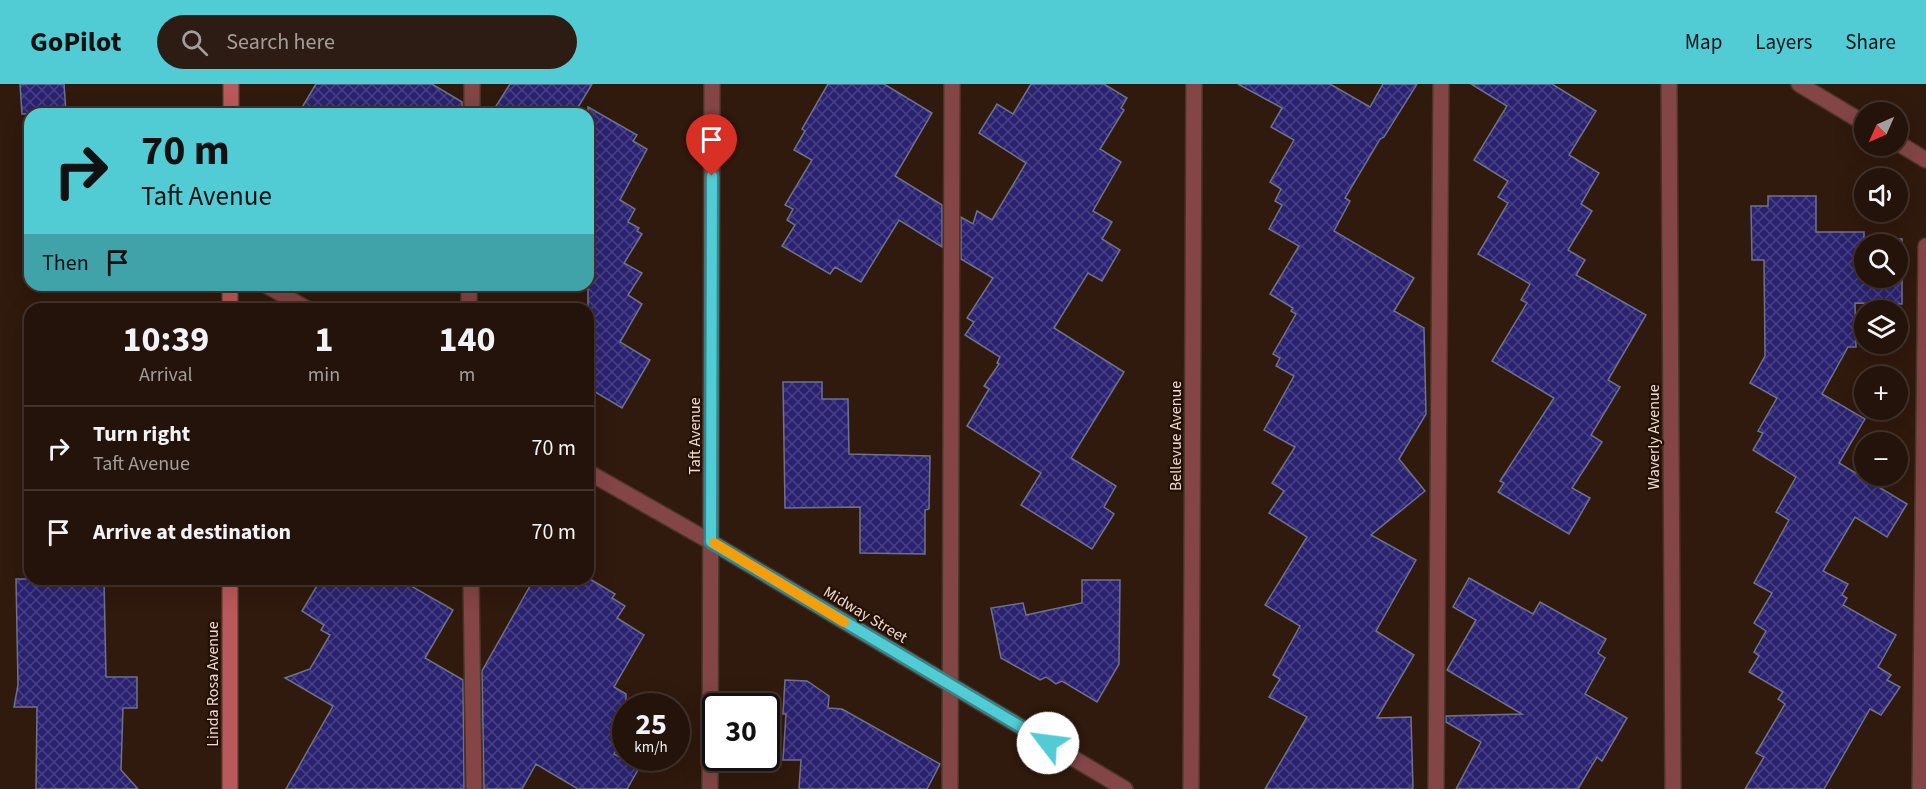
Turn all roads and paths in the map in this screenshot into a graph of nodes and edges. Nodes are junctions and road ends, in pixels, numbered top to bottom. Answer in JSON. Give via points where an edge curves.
{"nodes":[{"id":1,"x":231,"y":84,"type":"edge"},
{"id":2,"x":472,"y":84,"type":"edge"},
{"id":3,"x":712,"y":84,"type":"edge"},
{"id":4,"x":952,"y":84,"type":"edge"},
{"id":5,"x":1194,"y":84,"type":"edge"},
{"id":6,"x":1441,"y":84,"type":"edge"},
{"id":7,"x":1669,"y":84,"type":"edge"},
{"id":8,"x":1799,"y":84,"type":"edge"},
{"id":9,"x":231,"y":108,"type":"edge"},
{"id":10,"x":472,"y":108,"type":"edge"},
{"id":11,"x":1854,"y":117,"type":"edge"},
{"id":12,"x":1908,"y":149,"type":"edge"},
{"id":13,"x":1926,"y":160,"type":"edge"},
{"id":14,"x":1926,"y":246,"type":"edge"},
{"id":15,"x":276,"y":291,"type":"edge"},
{"id":16,"x":297,"y":303,"type":"edge"},
{"id":17,"x":594,"y":475,"type":"edge"},
{"id":18,"x":711,"y":542,"type":"junction"},
{"id":19,"x":230,"y":585,"type":"edge"},
{"id":20,"x":471,"y":585,"type":"edge"},
{"id":21,"x":950,"y":686,"type":"junction"},
{"id":22,"x":230,"y":789,"type":"edge"},
{"id":23,"x":474,"y":789,"type":"edge"},
{"id":24,"x":710,"y":789,"type":"edge"},
{"id":25,"x":950,"y":789,"type":"edge"},
{"id":26,"x":1125,"y":789,"type":"edge"},
{"id":27,"x":1191,"y":789,"type":"edge"},
{"id":28,"x":1436,"y":789,"type":"edge"},
{"id":29,"x":1673,"y":789,"type":"edge"},
{"id":30,"x":1920,"y":789,"type":"edge"}],
"edges":[{"from":1,"to":9,"type":"street"},
{"from":2,"to":10,"type":"street"},
{"from":3,"to":18,"type":"street","name":"Taft Avenue"},
{"from":4,"to":21,"type":"street"},
{"from":5,"to":27,"type":"street","name":"Bellevue Avenue"},
{"from":6,"to":28,"type":"street"},
{"from":7,"to":29,"type":"street","name":"Waverly Avenue"},
{"from":8,"to":11,"type":"street"},
{"from":12,"to":13,"type":"street"},
{"from":14,"to":30,"type":"street"},
{"from":15,"to":16,"type":"street"},
{"from":17,"to":18,"type":"street","name":"Midway Street"},
{"from":18,"to":21,"type":"street","name":"Midway Street"},
{"from":18,"to":24,"type":"street","name":"Taft Avenue"},
{"from":19,"to":22,"type":"street","name":"Linda Rosa Avenue"},
{"from":20,"to":23,"type":"street"},
{"from":21,"to":25,"type":"street"},
{"from":21,"to":26,"type":"street","name":"Midway Street"}]}
